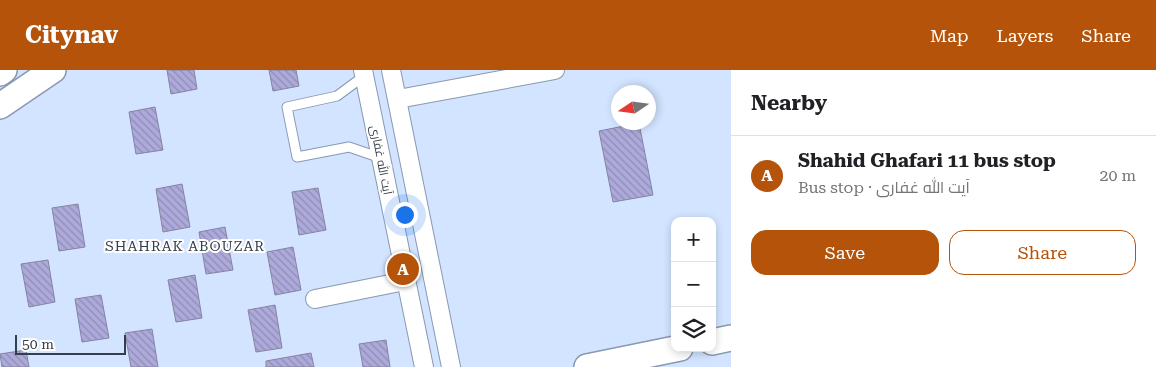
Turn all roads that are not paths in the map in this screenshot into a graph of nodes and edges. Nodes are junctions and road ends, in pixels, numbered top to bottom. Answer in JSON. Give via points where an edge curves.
{"nodes":[{"id":1,"x":4,"y":70,"type":"edge"},
{"id":2,"x":53,"y":70,"type":"edge"},
{"id":3,"x":392,"y":70,"type":"edge"},
{"id":4,"x":556,"y":70,"type":"edge"},
{"id":5,"x":0,"y":73,"type":"edge"},
{"id":6,"x":363,"y":73,"type":"edge"},
{"id":7,"x":398,"y":99,"type":"junction"},
{"id":8,"x":0,"y":106,"type":"edge"},
{"id":9,"x":381,"y":158,"type":"junction"},
{"id":10,"x":405,"y":281,"type":"junction"},
{"id":11,"x":315,"y":299,"type":"dead end"},
{"id":12,"x":731,"y":338,"type":"edge"},
{"id":13,"x":716,"y":341,"type":"edge"},
{"id":14,"x":672,"y":355,"type":"edge"},
{"id":15,"x":424,"y":367,"type":"edge"},
{"id":16,"x":451,"y":367,"type":"edge"},
{"id":17,"x":587,"y":367,"type":"edge"}],
"edges":[{"from":1,"to":5,"type":"street"},
{"from":2,"to":8,"type":"street"},
{"from":3,"to":7,"type":"street"},
{"from":4,"to":7,"type":"street"},
{"from":6,"to":9,"type":"street","name":"آیت الله غفاری"},
{"from":6,"to":9,"type":"lane","via":[[337,96],[287,107],[296,158],[349,147]]},
{"from":7,"to":16,"type":"street"},
{"from":9,"to":10,"type":"street","name":"آیت الله غفاری"},
{"from":10,"to":11,"type":"street"},
{"from":10,"to":15,"type":"street","name":"آیت الله غفاری"},
{"from":12,"to":13,"type":"street"},
{"from":14,"to":17,"type":"street"}]}
